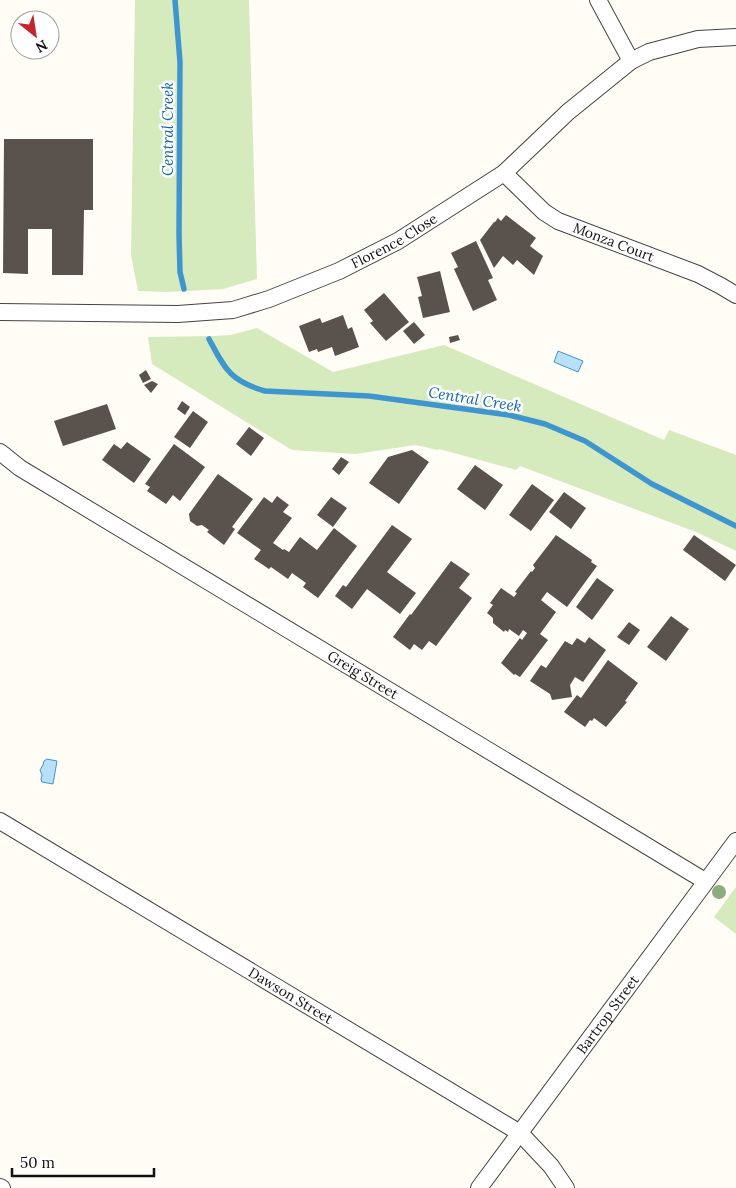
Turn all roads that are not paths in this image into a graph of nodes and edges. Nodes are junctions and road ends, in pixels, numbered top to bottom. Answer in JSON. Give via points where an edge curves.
{"nodes":[{"id":1,"x":598,"y":0,"type":"edge"},
{"id":2,"x":736,"y":37,"type":"edge"},
{"id":3,"x":631,"y":61,"type":"junction"},
{"id":4,"x":504,"y":173,"type":"junction"},
{"id":5,"x":736,"y":295,"type":"edge"},
{"id":6,"x":0,"y":312,"type":"edge"},
{"id":7,"x":0,"y":452,"type":"edge"},
{"id":8,"x":0,"y":465,"type":"edge"},
{"id":9,"x":20,"y":468,"type":"junction"},
{"id":10,"x":0,"y":821,"type":"edge"},
{"id":11,"x":736,"y":841,"type":"edge"},
{"id":12,"x":705,"y":881,"type":"junction"},
{"id":13,"x":520,"y":1133,"type":"junction"},
{"id":14,"x":479,"y":1188,"type":"edge"},
{"id":15,"x":566,"y":1188,"type":"edge"}],
"edges":[{"from":1,"to":3,"type":"street"},
{"from":2,"to":3,"type":"street","name":"Florence Close","via":[[698,39],[649,52]]},
{"from":3,"to":4,"type":"street","name":"Florence Close","via":[[568,112]]},
{"from":4,"to":5,"type":"street","name":"Monza Court","via":[[544,212],[558,221],[698,274]]},
{"from":4,"to":6,"type":"street","name":"Florence Close","via":[[390,245],[322,278],[233,310],[178,314]]},
{"from":7,"to":9,"type":"street","name":"Greig Street"},
{"from":8,"to":9,"type":"street","name":"Greig Street"},
{"from":9,"to":12,"type":"street","name":"Greig Street"},
{"from":10,"to":13,"type":"street","name":"Dawson Street"},
{"from":11,"to":12,"type":"street","name":"Bartrop Street"},
{"from":12,"to":13,"type":"street","name":"Bartrop Street"},
{"from":13,"to":14,"type":"street","name":"Bartrop Street"},
{"from":13,"to":15,"type":"street","name":"Dawson Street","via":[[551,1166]]}]}
